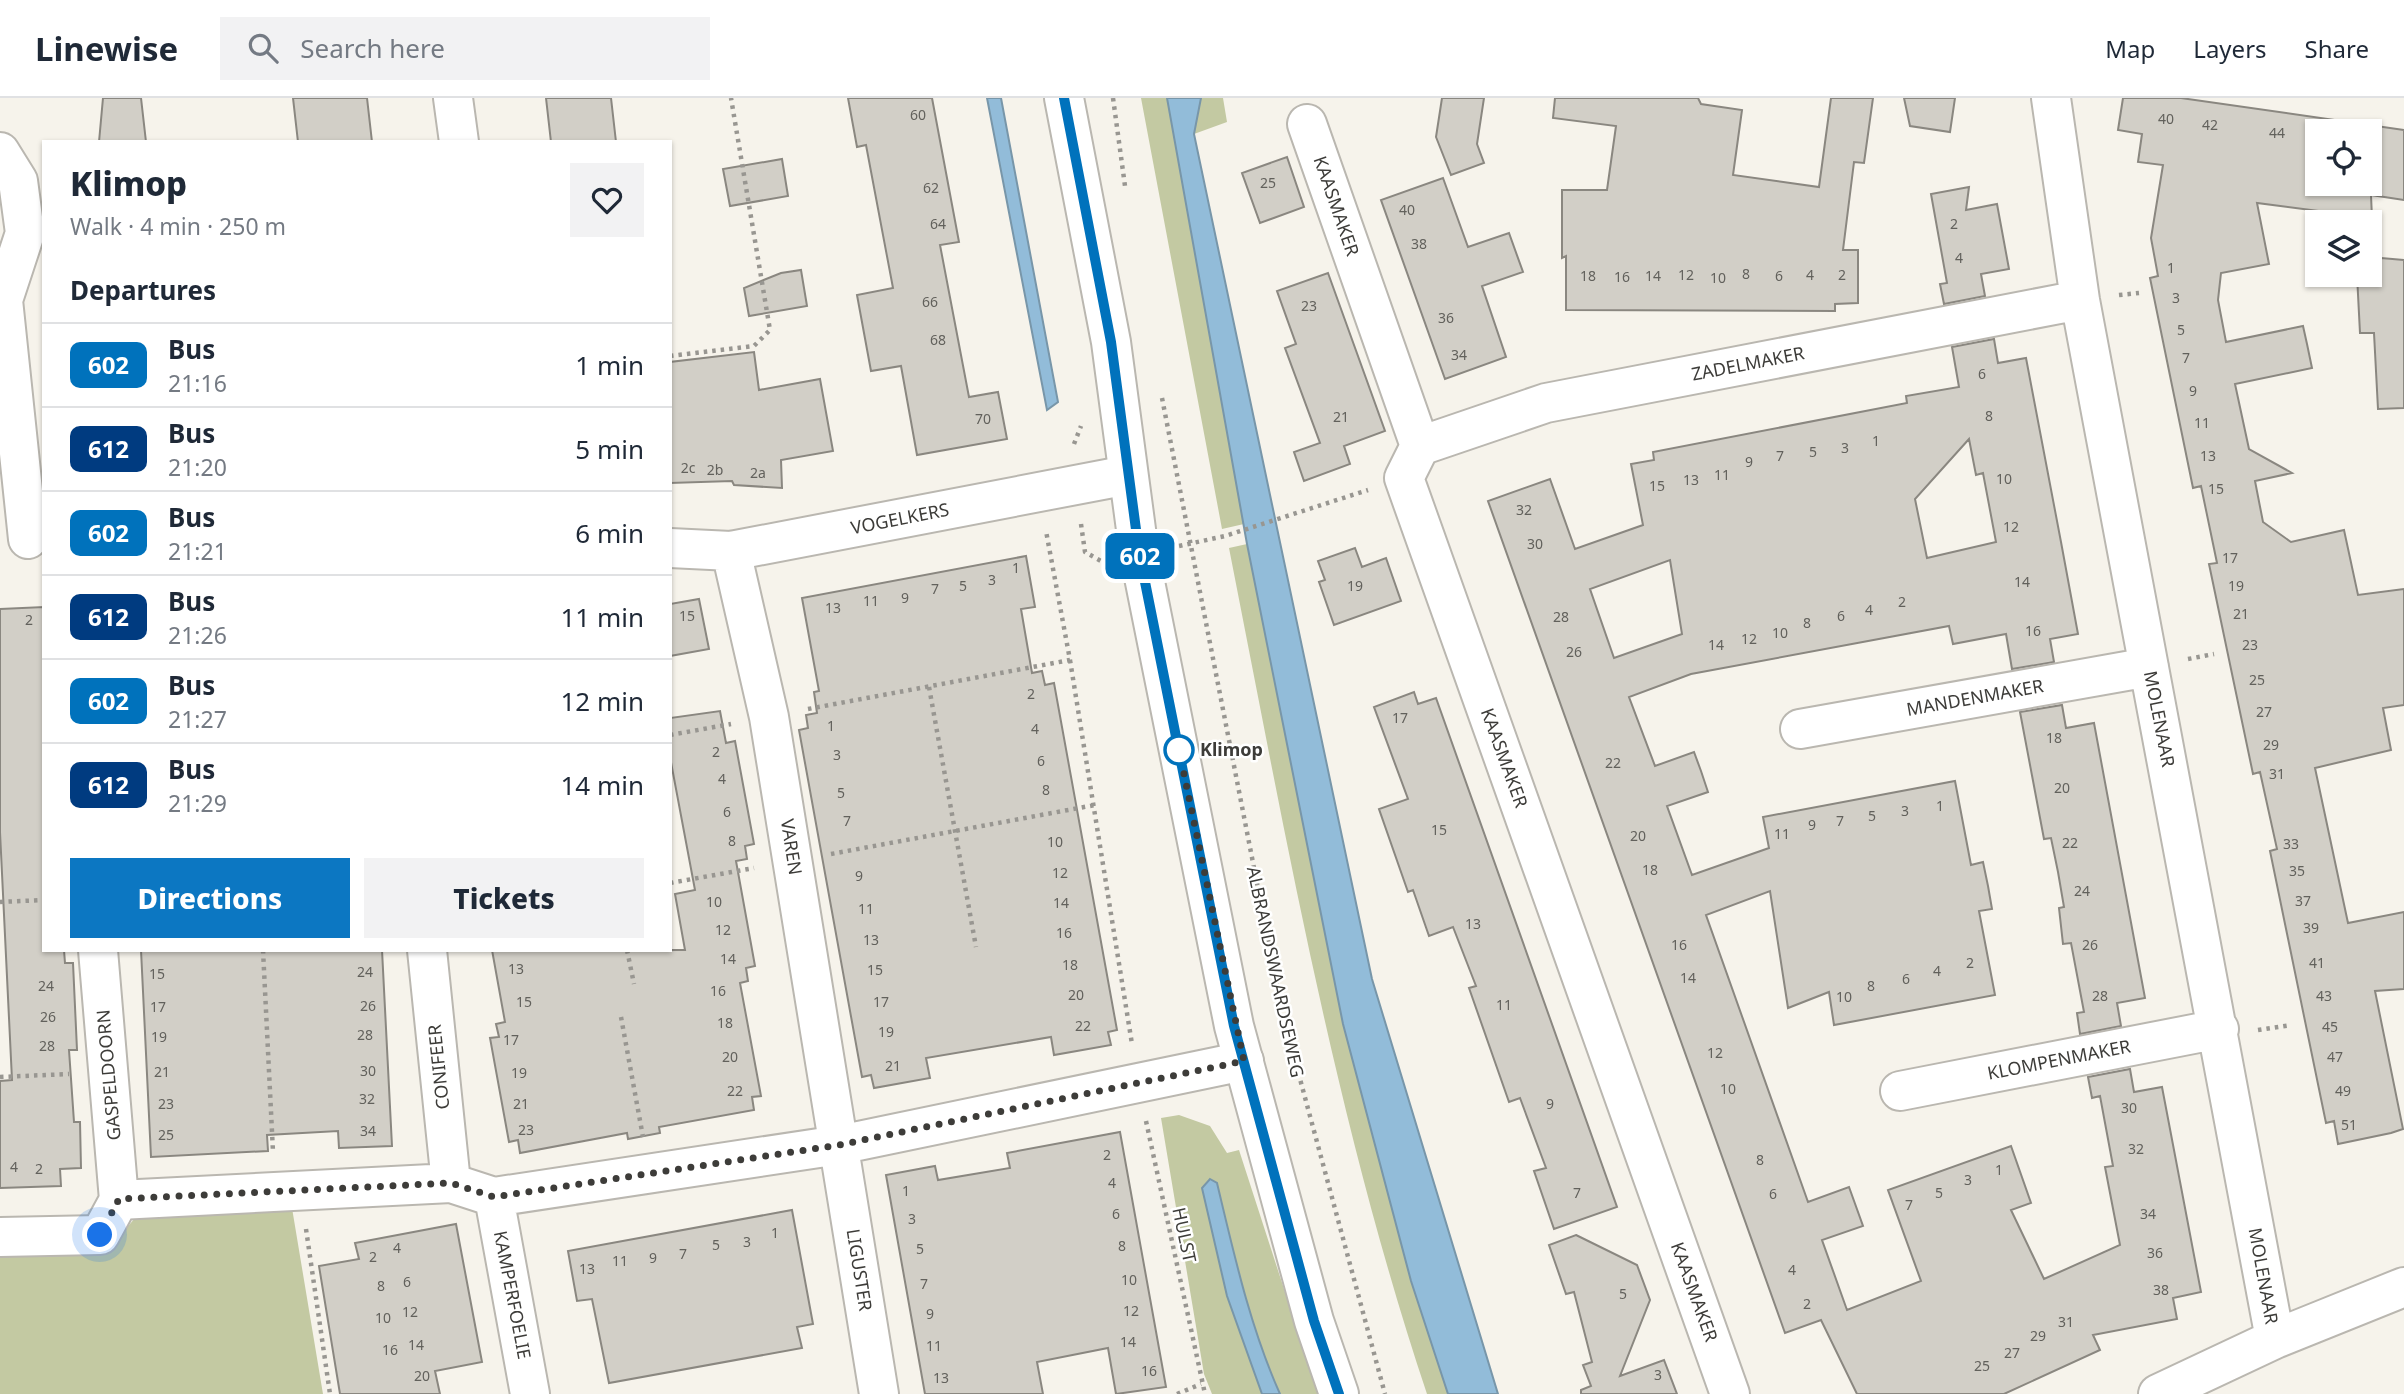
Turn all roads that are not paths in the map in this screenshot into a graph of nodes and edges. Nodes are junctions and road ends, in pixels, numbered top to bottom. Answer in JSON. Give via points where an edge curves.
{"nodes":[{"id":1,"x":453,"y":98,"type":"edge"},
{"id":2,"x":1064,"y":98,"type":"edge"},
{"id":3,"x":2051,"y":98,"type":"edge"},
{"id":4,"x":1307,"y":124,"type":"dead end"},
{"id":5,"x":458,"y":140,"type":"edge"},
{"id":6,"x":0,"y":152,"type":"edge"},
{"id":7,"x":2080,"y":300,"type":"junction"},
{"id":8,"x":1412,"y":462,"type":"junction"},
{"id":9,"x":1128,"y":475,"type":"junction"},
{"id":10,"x":24,"y":540,"type":"edge"},
{"id":11,"x":672,"y":548,"type":"edge"},
{"id":12,"x":731,"y":551,"type":"junction"},
{"id":13,"x":2149,"y":667,"type":"junction"},
{"id":14,"x":1800,"y":730,"type":"dead end"},
{"id":15,"x":98,"y":952,"type":"edge"},
{"id":16,"x":427,"y":952,"type":"edge"},
{"id":17,"x":2219,"y":1029,"type":"junction"},
{"id":18,"x":1244,"y":1061,"type":"junction"},
{"id":19,"x":1900,"y":1091,"type":"dead end"},
{"id":20,"x":839,"y":1145,"type":"junction"},
{"id":21,"x":451,"y":1183,"type":"junction"},
{"id":22,"x":494,"y":1197,"type":"junction"},
{"id":23,"x":119,"y":1199,"type":"junction"},
{"id":24,"x":0,"y":1237,"type":"edge"},
{"id":25,"x":2404,"y":1286,"type":"edge"},
{"id":26,"x":2275,"y":1339,"type":"junction"},
{"id":27,"x":530,"y":1394,"type":"edge"},
{"id":28,"x":880,"y":1394,"type":"edge"},
{"id":29,"x":1339,"y":1394,"type":"edge"},
{"id":30,"x":1730,"y":1394,"type":"edge"},
{"id":31,"x":2158,"y":1394,"type":"edge"}],
"edges":[{"from":1,"to":5,"type":"street"},
{"from":2,"to":9,"type":"street","via":[[1111,342]]},
{"from":3,"to":7,"type":"street","name":"MOLENAAR"},
{"from":4,"to":8,"type":"street","name":"KAASMAKER"},
{"from":6,"to":10,"type":"street","via":[[18,181],[25,233],[3,300]]},
{"from":7,"to":8,"type":"street","name":"ZADELMAKER","via":[[1546,403]]},
{"from":7,"to":13,"type":"street","name":"MOLENAAR"},
{"from":8,"to":30,"type":"street","name":"KAASMAKER"},
{"from":9,"to":12,"type":"street","name":"VOGELKERS"},
{"from":9,"to":18,"type":"street","via":[[1144,578]]},
{"from":11,"to":12,"type":"street","name":"VOGELKERS"},
{"from":12,"to":20,"type":"street","name":"VAREN","via":[[769,717]]},
{"from":13,"to":14,"type":"street","name":"MANDENMAKER"},
{"from":13,"to":17,"type":"street","name":"MOLENAAR"},
{"from":15,"to":23,"type":"street","name":"GASPELDOORN"},
{"from":16,"to":21,"type":"street","name":"CONIFEER"},
{"from":17,"to":19,"type":"street","name":"KLOMPENMAKER"},
{"from":17,"to":26,"type":"street","name":"MOLENAAR"},
{"from":18,"to":20,"type":"street"},
{"from":18,"to":29,"type":"street","via":[[1314,1321]]},
{"from":20,"to":22,"type":"street"},
{"from":20,"to":28,"type":"street","name":"LIGUSTER"},
{"from":21,"to":22,"type":"street"},
{"from":21,"to":23,"type":"street"},
{"from":22,"to":27,"type":"street","name":"KAMPERFOELIE"},
{"from":23,"to":24,"type":"street","via":[[100,1235]]},
{"from":25,"to":26,"type":"street"},
{"from":26,"to":31,"type":"street"}]}
